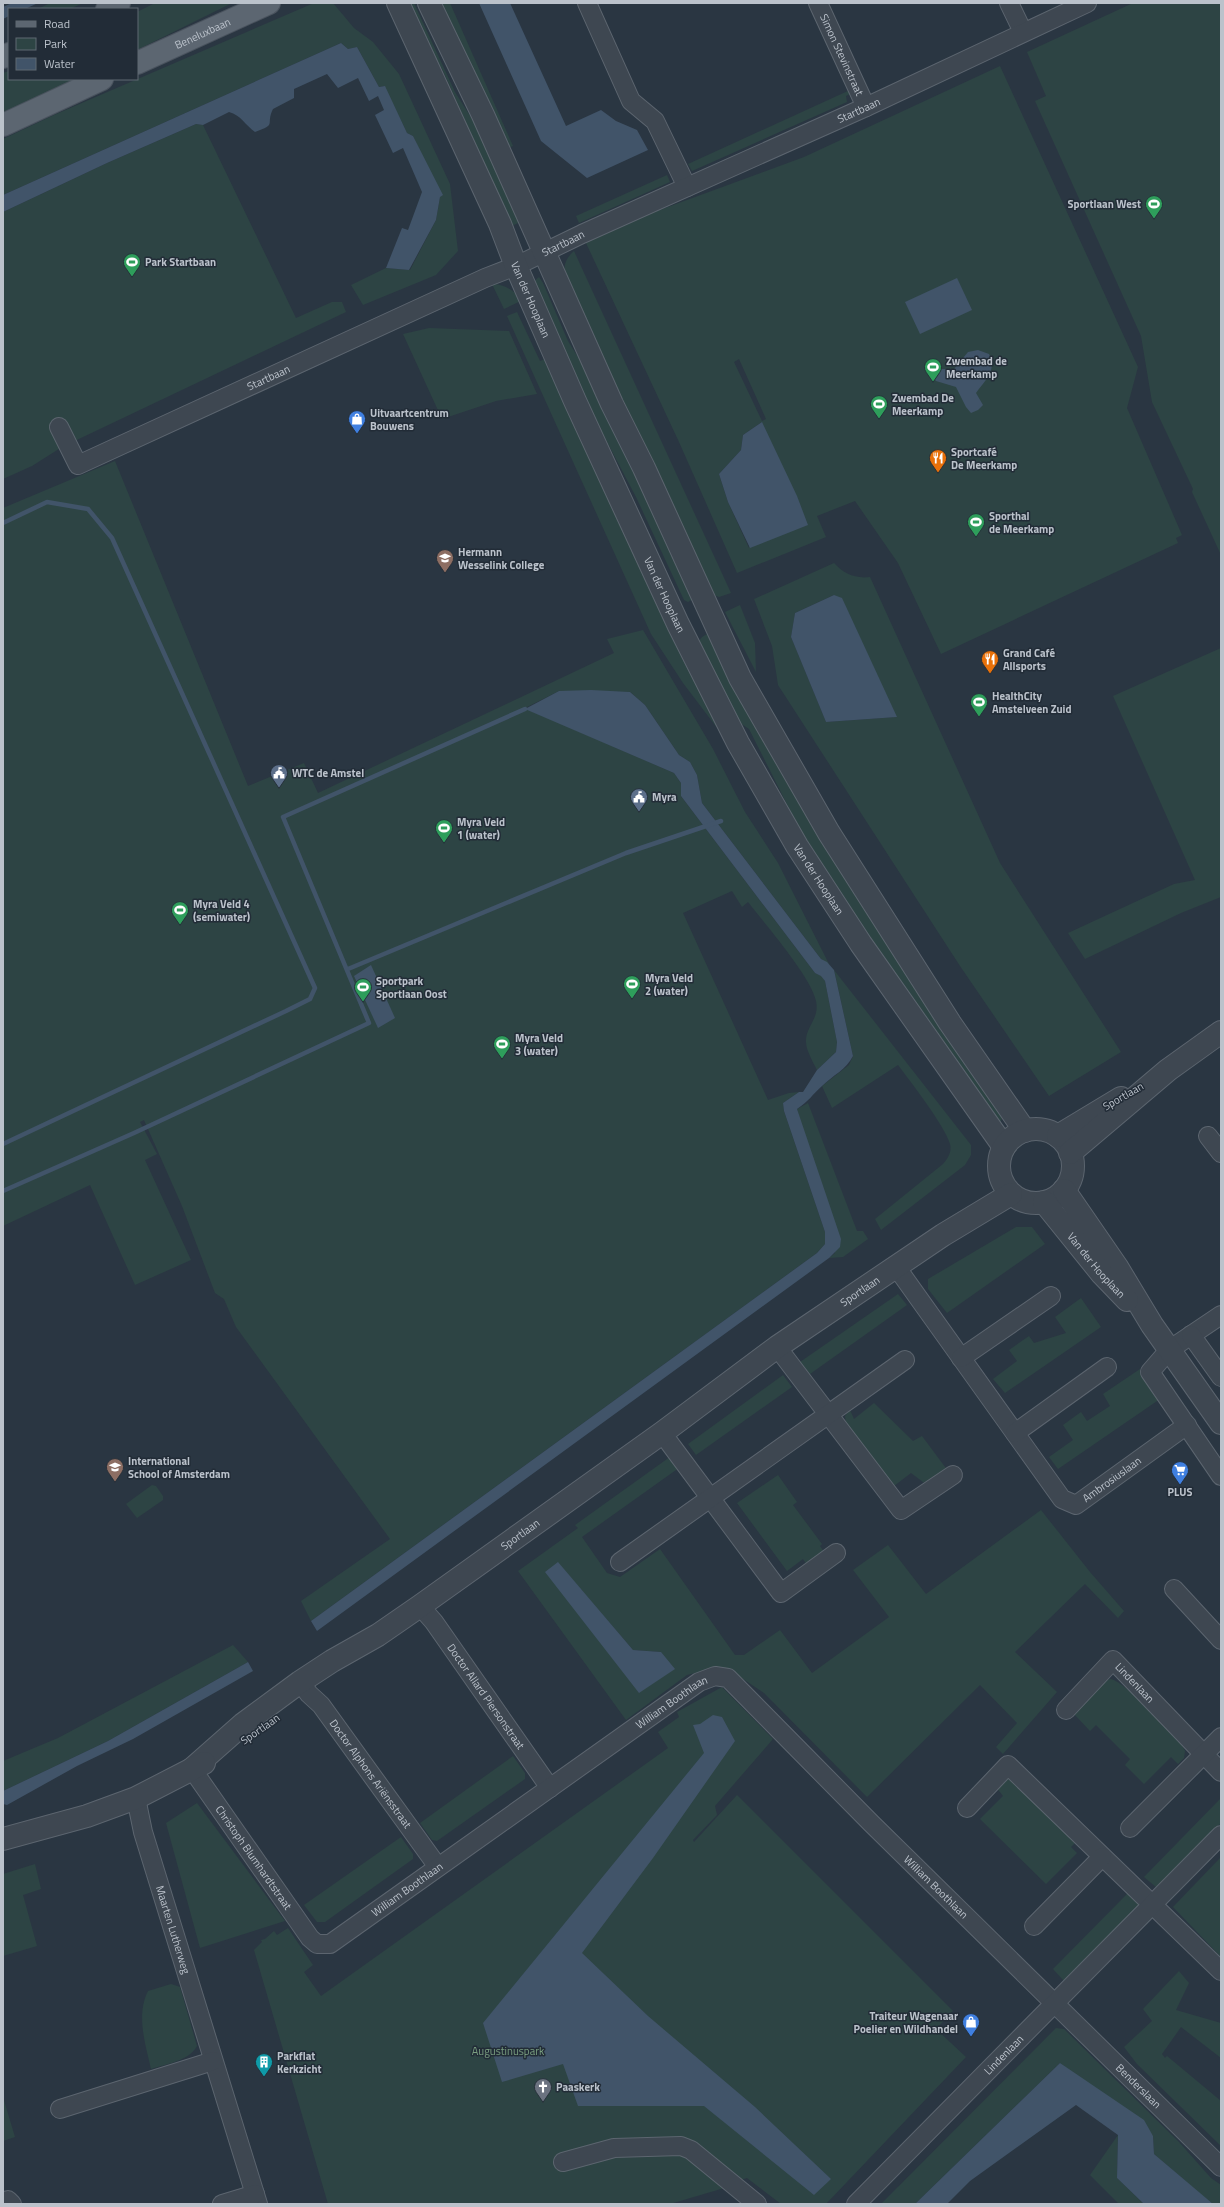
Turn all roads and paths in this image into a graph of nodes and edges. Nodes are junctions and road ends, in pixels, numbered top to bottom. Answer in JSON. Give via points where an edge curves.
{"nodes":[{"id":1,"x":120,"y":3,"type":"edge"},
{"id":2,"x":269,"y":3,"type":"edge"},
{"id":3,"x":398,"y":3,"type":"edge"},
{"id":4,"x":429,"y":3,"type":"edge"},
{"id":5,"x":587,"y":3,"type":"edge"},
{"id":6,"x":818,"y":3,"type":"edge"},
{"id":7,"x":1009,"y":3,"type":"edge"},
{"id":8,"x":1087,"y":3,"type":"edge"},
{"id":9,"x":108,"y":8,"type":"edge"},
{"id":10,"x":1023,"y":32,"type":"junction"},
{"id":11,"x":138,"y":63,"type":"edge"},
{"id":12,"x":100,"y":80,"type":"edge"},
{"id":13,"x":866,"y":107,"type":"junction"},
{"id":14,"x":3,"y":125,"type":"edge"},
{"id":15,"x":687,"y":188,"type":"junction"},
{"id":16,"x":543,"y":253,"type":"junction"},
{"id":17,"x":516,"y":266,"type":"junction"},
{"id":18,"x":59,"y":427,"type":"dead end"},
{"id":19,"x":1221,"y":1032,"type":"edge"},
{"id":20,"x":1025,"y":1131,"type":"junction"},
{"id":21,"x":1208,"y":1136,"type":"dead end"},
{"id":22,"x":1064,"y":1145,"type":"junction"},
{"id":23,"x":1004,"y":1147,"type":"junction"},
{"id":24,"x":1221,"y":1153,"type":"edge"},
{"id":25,"x":1007,"y":1188,"type":"junction"},
{"id":26,"x":1064,"y":1190,"type":"junction"},
{"id":27,"x":1044,"y":1202,"type":"junction"},
{"id":28,"x":897,"y":1268,"type":"junction"},
{"id":29,"x":1051,"y":1296,"type":"dead end"},
{"id":30,"x":1221,"y":1315,"type":"edge"},
{"id":31,"x":1152,"y":1325,"type":"junction"},
{"id":32,"x":1191,"y":1335,"type":"junction"},
{"id":33,"x":777,"y":1347,"type":"junction"},
{"id":34,"x":1169,"y":1350,"type":"junction"},
{"id":35,"x":961,"y":1358,"type":"junction"},
{"id":36,"x":905,"y":1360,"type":"dead end"},
{"id":37,"x":1107,"y":1367,"type":"dead end"},
{"id":38,"x":1221,"y":1377,"type":"edge"},
{"id":39,"x":827,"y":1415,"type":"junction"},
{"id":40,"x":1221,"y":1423,"type":"edge"},
{"id":41,"x":1187,"y":1425,"type":"junction"},
{"id":42,"x":662,"y":1433,"type":"junction"},
{"id":43,"x":1015,"y":1433,"type":"junction"},
{"id":44,"x":953,"y":1475,"type":"dead end"},
{"id":45,"x":1221,"y":1476,"type":"edge"},
{"id":46,"x":711,"y":1497,"type":"junction"},
{"id":47,"x":836,"y":1553,"type":"dead end"},
{"id":48,"x":620,"y":1562,"type":"dead end"},
{"id":49,"x":1174,"y":1589,"type":"dead end"},
{"id":50,"x":420,"y":1606,"type":"junction"},
{"id":51,"x":1221,"y":1640,"type":"edge"},
{"id":52,"x":305,"y":1688,"type":"junction"},
{"id":53,"x":1066,"y":1710,"type":"dead end"},
{"id":54,"x":1221,"y":1737,"type":"edge"},
{"id":55,"x":1204,"y":1754,"type":"junction"},
{"id":56,"x":192,"y":1769,"type":"junction"},
{"id":57,"x":1221,"y":1772,"type":"edge"},
{"id":58,"x":550,"y":1788,"type":"junction"},
{"id":59,"x":136,"y":1798,"type":"junction"},
{"id":60,"x":967,"y":1808,"type":"dead end"},
{"id":61,"x":1130,"y":1828,"type":"dead end"},
{"id":62,"x":1221,"y":1835,"type":"edge"},
{"id":63,"x":3,"y":1839,"type":"edge"},
{"id":64,"x":1102,"y":1857,"type":"junction"},
{"id":65,"x":438,"y":1867,"type":"junction"},
{"id":66,"x":1152,"y":1906,"type":"junction"},
{"id":67,"x":1034,"y":1926,"type":"dead end"},
{"id":68,"x":317,"y":1944,"type":"joint"},
{"id":69,"x":1221,"y":1971,"type":"edge"},
{"id":70,"x":1056,"y":2003,"type":"junction"},
{"id":71,"x":213,"y":2061,"type":"junction"},
{"id":72,"x":60,"y":2109,"type":"dead end"},
{"id":73,"x":563,"y":2162,"type":"dead end"},
{"id":74,"x":1221,"y":2167,"type":"edge"},
{"id":75,"x":256,"y":2199,"type":"edge"},
{"id":76,"x":222,"y":2204,"type":"edge"},
{"id":77,"x":757,"y":2204,"type":"edge"},
{"id":78,"x":856,"y":2204,"type":"edge"}],
"edges":[{"from":1,"to":9,"type":"main road"},
{"from":2,"to":11,"type":"main road","name":"Beneluxbaan"},
{"from":3,"to":17,"type":"street","name":"Van der Hooplaan","via":[[500,224]]},
{"from":4,"to":16,"type":"street","via":[[483,115]]},
{"from":5,"to":15,"type":"street","via":[[631,101],[655,121]]},
{"from":6,"to":13,"type":"street","name":"Simon Stevinstraat"},
{"from":7,"to":10,"type":"street"},
{"from":8,"to":10,"type":"street","name":"Startbaan"},
{"from":10,"to":13,"type":"street","name":"Startbaan"},
{"from":12,"to":14,"type":"main road"},
{"from":13,"to":15,"type":"street","name":"Startbaan"},
{"from":15,"to":16,"type":"street","name":"Startbaan"},
{"from":16,"to":17,"type":"street","name":"Startbaan"},
{"from":16,"to":20,"type":"street","via":[[740,678],[834,840],[950,1023]]},
{"from":17,"to":18,"type":"street","name":"Startbaan","via":[[78,465]]},
{"from":17,"to":23,"type":"street","name":"Van der Hooplaan","via":[[678,624],[738,742],[797,846],[857,938]]},
{"from":19,"to":22,"type":"street","name":"Sportlaan"},
{"from":20,"to":22,"type":"street","via":[[1047,1131]]},
{"from":20,"to":23,"type":"street","via":[[1013,1137]]},
{"from":21,"to":24,"type":"street"},
{"from":22,"to":26,"type":"street","via":[[1072,1172]]},
{"from":23,"to":25,"type":"street","via":[[1000,1164]]},
{"from":25,"to":27,"type":"street","via":[[1021,1200],[1032,1203]]},
{"from":25,"to":28,"type":"street","name":"Sportlaan"},
{"from":26,"to":27,"type":"street","via":[[1055,1198]]},
{"from":26,"to":31,"type":"street","name":"Van der Hooplaan","via":[[1117,1267]]},
{"from":27,"to":31,"type":"street","name":"Van der Hooplaan","via":[[1102,1274]]},
{"from":28,"to":33,"type":"street","name":"Sportlaan"},
{"from":28,"to":35,"type":"street","name":"Ambrosiuslaan"},
{"from":29,"to":35,"type":"street"},
{"from":30,"to":32,"type":"street"},
{"from":31,"to":34,"type":"street","name":"Van der Hooplaan"},
{"from":32,"to":34,"type":"street"},
{"from":32,"to":38,"type":"street"},
{"from":33,"to":39,"type":"street"},
{"from":33,"to":42,"type":"street","name":"Sportlaan"},
{"from":34,"to":40,"type":"street","name":"Van der Hooplaan"},
{"from":34,"to":41,"type":"street","via":[[1150,1372]]},
{"from":35,"to":43,"type":"street","name":"Ambrosiuslaan"},
{"from":36,"to":39,"type":"street"},
{"from":37,"to":43,"type":"street"},
{"from":39,"to":44,"type":"street","via":[[902,1510]]},
{"from":39,"to":46,"type":"street"},
{"from":41,"to":43,"type":"street","name":"Ambrosiuslaan","via":[[1076,1505],[1062,1499]]},
{"from":41,"to":45,"type":"street"},
{"from":42,"to":46,"type":"street"},
{"from":42,"to":50,"type":"street","name":"Sportlaan"},
{"from":46,"to":47,"type":"street","via":[[781,1593]]},
{"from":46,"to":48,"type":"street"},
{"from":49,"to":51,"type":"street"},
{"from":50,"to":52,"type":"street","name":"Sportlaan","via":[[378,1635],[340,1672]]},
{"from":50,"to":58,"type":"street","name":"Doctor Allard Piersonstraat","via":[[434,1622]]},
{"from":52,"to":56,"type":"street","name":"Sportlaan","via":[[256,1733],[218,1757]]},
{"from":52,"to":65,"type":"street","name":"Doctor Alphons Ariënsstraat","via":[[321,1705]]},
{"from":53,"to":55,"type":"street","name":"Lindenlaan","via":[[1113,1660]]},
{"from":54,"to":55,"type":"street"},
{"from":55,"to":57,"type":"street","name":"Lindenlaan"},
{"from":55,"to":61,"type":"street"},
{"from":56,"to":59,"type":"street","name":"Sportlaan"},
{"from":56,"to":68,"type":"street","name":"Christoph Blumhardtstraat","via":[[310,1938]]},
{"from":58,"to":65,"type":"street","name":"William Boothlaan"},
{"from":58,"to":70,"type":"street","name":"William Boothlaan","via":[[699,1682],[715,1676],[728,1678]]},
{"from":59,"to":63,"type":"street","name":"Sportlaan","via":[[87,1816]]},
{"from":59,"to":71,"type":"street","name":"Maarten Lutherweg","via":[[143,1832]]},
{"from":60,"to":64,"type":"street","via":[[1008,1765]]},
{"from":62,"to":66,"type":"street","name":"Lindenlaan"},
{"from":64,"to":66,"type":"street"},
{"from":64,"to":67,"type":"street"},
{"from":65,"to":68,"type":"street","name":"William Boothlaan","via":[[330,1944]]},
{"from":66,"to":69,"type":"street"},
{"from":66,"to":70,"type":"street","name":"Lindenlaan"},
{"from":70,"to":74,"type":"street","name":"Benderslaan"},
{"from":70,"to":78,"type":"street","name":"Lindenlaan"},
{"from":71,"to":72,"type":"street"},
{"from":71,"to":75,"type":"street","name":"Maarten Lutherweg"},
{"from":73,"to":77,"type":"street","via":[[614,2148],[681,2146],[691,2150]]},
{"from":75,"to":76,"type":"street","name":"Maarten Lutherweg"}]}
